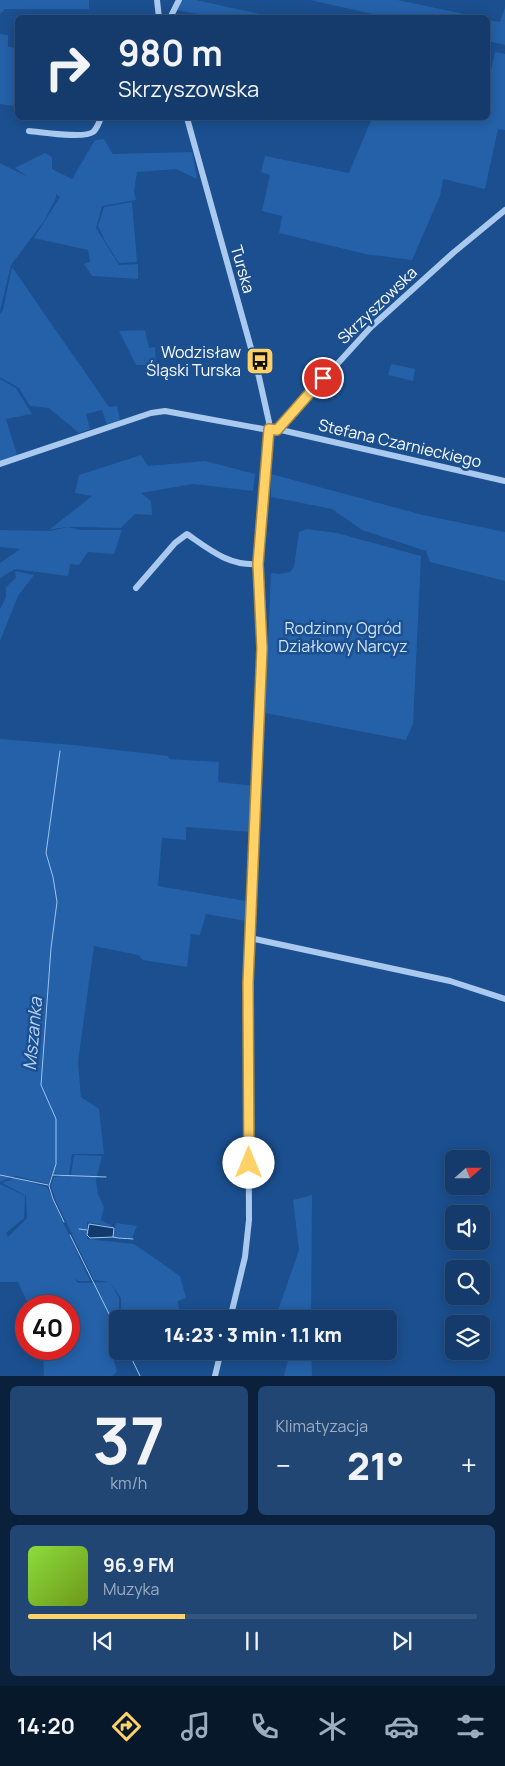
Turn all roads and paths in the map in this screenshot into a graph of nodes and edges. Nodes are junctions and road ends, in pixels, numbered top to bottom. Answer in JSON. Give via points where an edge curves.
{"nodes":[{"id":1,"x":157,"y":0,"type":"edge"},
{"id":2,"x":179,"y":0,"type":"edge"},
{"id":3,"x":160,"y":15,"type":"edge"},
{"id":4,"x":172,"y":15,"type":"edge"},
{"id":5,"x":100,"y":120,"type":"edge"},
{"id":6,"x":188,"y":120,"type":"edge"},
{"id":7,"x":29,"y":131,"type":"dead end"},
{"id":8,"x":505,"y":210,"type":"edge"},
{"id":9,"x":269,"y":429,"type":"junction"},
{"id":10,"x":277,"y":430,"type":"junction"},
{"id":11,"x":0,"y":464,"type":"edge"},
{"id":12,"x":505,"y":481,"type":"edge"},
{"id":13,"x":258,"y":564,"type":"junction"},
{"id":14,"x":136,"y":588,"type":"dead end"},
{"id":15,"x":250,"y":938,"type":"junction"},
{"id":16,"x":505,"y":999,"type":"edge"},
{"id":17,"x":232,"y":1310,"type":"edge"},
{"id":18,"x":218,"y":1360,"type":"edge"},
{"id":19,"x":214,"y":1376,"type":"edge"}],
"edges":[{"from":1,"to":3,"type":"street"},
{"from":2,"to":4,"type":"street"},
{"from":5,"to":7,"type":"street","via":[[89,134]]},
{"from":6,"to":9,"type":"street","name":"Turska","via":[[259,377]]},
{"from":8,"to":10,"type":"street","name":"Skrzyszowska","via":[[371,327]]},
{"from":9,"to":10,"type":"street","name":"Stefana Czarnieckiego"},
{"from":9,"to":11,"type":"street","name":"Stefana Czarnieckiego","via":[[158,411]]},
{"from":9,"to":13,"type":"street","name":"Turska"},
{"from":10,"to":12,"type":"street","name":"Stefana Czarnieckiego"},
{"from":13,"to":14,"type":"street","via":[[232,562],[187,534],[175,543]]},
{"from":13,"to":15,"type":"street","name":"Turska","via":[[262,648]]},
{"from":15,"to":16,"type":"street","via":[[441,979]]},
{"from":15,"to":17,"type":"street","name":"Turska","via":[[249,1220],[245,1257]]},
{"from":18,"to":19,"type":"street"}]}
